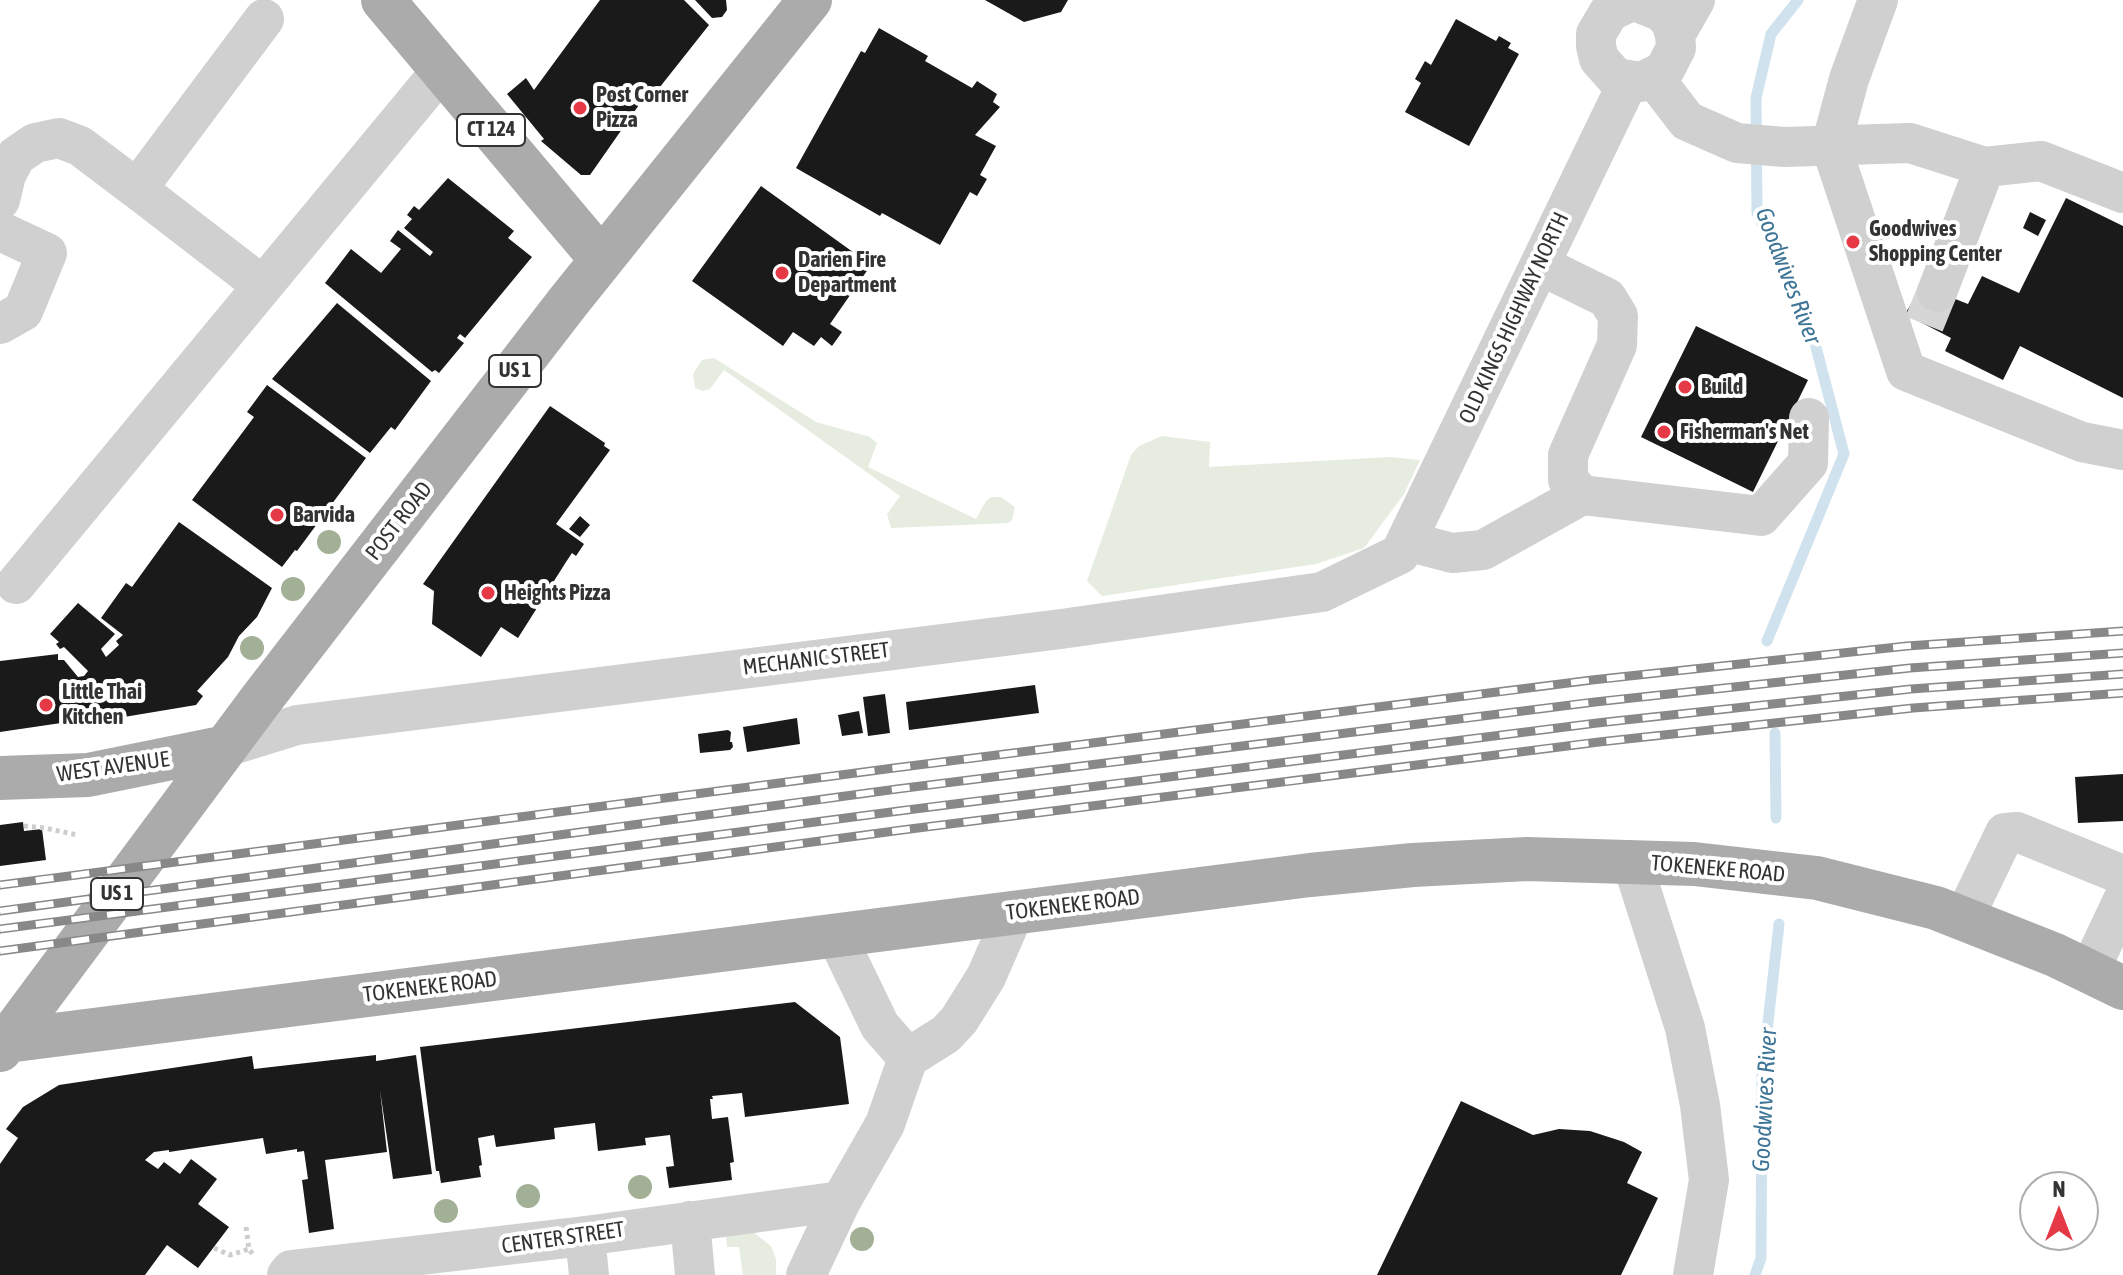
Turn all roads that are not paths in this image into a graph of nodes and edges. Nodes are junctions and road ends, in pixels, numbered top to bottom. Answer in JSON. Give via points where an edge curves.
{"nodes":[{"id":1,"x":383,"y":0,"type":"edge"},
{"id":2,"x":810,"y":0,"type":"edge"},
{"id":3,"x":1695,"y":0,"type":"edge"},
{"id":4,"x":1878,"y":0,"type":"edge"},
{"id":5,"x":1617,"y":4,"type":"edge"},
{"id":6,"x":264,"y":19,"type":"dead end"},
{"id":7,"x":1675,"y":35,"type":"junction"},
{"id":8,"x":441,"y":71,"type":"junction"},
{"id":9,"x":1641,"y":80,"type":"junction"},
{"id":10,"x":1831,"y":146,"type":"junction"},
{"id":11,"x":1985,"y":167,"type":"junction"},
{"id":12,"x":137,"y":189,"type":"junction"},
{"id":13,"x":2123,"y":193,"type":"edge"},
{"id":14,"x":0,"y":200,"type":"edge"},
{"id":15,"x":0,"y":231,"type":"edge"},
{"id":16,"x":601,"y":259,"type":"junction"},
{"id":17,"x":1540,"y":265,"type":"junction"},
{"id":18,"x":263,"y":286,"type":"junction"},
{"id":19,"x":0,"y":324,"type":"edge"},
{"id":20,"x":1906,"y":371,"type":"junction"},
{"id":21,"x":1809,"y":418,"type":"dead end"},
{"id":22,"x":2123,"y":450,"type":"edge"},
{"id":23,"x":1582,"y":495,"type":"junction"},
{"id":24,"x":1404,"y":548,"type":"junction"},
{"id":25,"x":16,"y":584,"type":"dead end"},
{"id":26,"x":226,"y":747,"type":"junction"},
{"id":27,"x":0,"y":778,"type":"edge"},
{"id":28,"x":1632,"y":862,"type":"junction"},
{"id":29,"x":2123,"y":875,"type":"edge"},
{"id":30,"x":2123,"y":900,"type":"edge"},
{"id":31,"x":1014,"y":913,"type":"junction"},
{"id":32,"x":1964,"y":918,"type":"junction"},
{"id":33,"x":836,"y":935,"type":"junction"},
{"id":34,"x":2106,"y":980,"type":"edge"},
{"id":35,"x":2,"y":1044,"type":"edge"},
{"id":36,"x":908,"y":1058,"type":"junction"},
{"id":37,"x":841,"y":1201,"type":"junction"},
{"id":38,"x":690,"y":1221,"type":"junction"},
{"id":39,"x":587,"y":1256,"type":"edge"},
{"id":40,"x":473,"y":1263,"type":"edge"},
{"id":41,"x":287,"y":1275,"type":"edge"},
{"id":42,"x":695,"y":1275,"type":"edge"},
{"id":43,"x":806,"y":1275,"type":"edge"},
{"id":44,"x":1693,"y":1275,"type":"edge"}],
"edges":[{"from":1,"to":8,"type":"main road","number":"CT 124"},
{"from":2,"to":16,"type":"main road","name":"POST ROAD","number":"US 1"},
{"from":3,"to":7,"type":"street","name":"OLD KINGS HIGHWAY NORTH"},
{"from":4,"to":10,"type":"street"},
{"from":5,"to":7,"type":"street","via":[[1662,12]]},
{"from":5,"to":9,"type":"street","via":[[1596,34],[1599,59],[1616,78]]},
{"from":6,"to":12,"type":"street"},
{"from":7,"to":9,"type":"street","name":"OLD KINGS HIGHWAY NORTH","via":[[1676,48],[1664,71]]},
{"from":8,"to":16,"type":"main road","number":"CT 124"},
{"from":8,"to":18,"type":"street"},
{"from":9,"to":10,"type":"street","via":[[1687,121],[1737,143]]},
{"from":9,"to":17,"type":"street","name":"OLD KINGS HIGHWAY NORTH"},
{"from":10,"to":11,"type":"street","via":[[1910,143]]},
{"from":10,"to":20,"type":"street"},
{"from":11,"to":13,"type":"street","via":[[2041,161]]},
{"from":11,"to":20,"type":"street"},
{"from":12,"to":14,"type":"street","via":[[80,146],[59,138],[35,143],[16,156]]},
{"from":12,"to":18,"type":"street"},
{"from":15,"to":19,"type":"street","via":[[47,253],[23,311]]},
{"from":16,"to":26,"type":"main road","name":"POST ROAD","number":"US 1"},
{"from":17,"to":23,"type":"street","via":[[1607,298],[1618,316],[1617,345],[1568,455],[1568,480]]},
{"from":17,"to":24,"type":"street","name":"OLD KINGS HIGHWAY NORTH"},
{"from":18,"to":25,"type":"street"},
{"from":20,"to":22,"type":"street","via":[[2082,442]]},
{"from":21,"to":23,"type":"street","via":[[1808,463],[1761,516]]},
{"from":23,"to":24,"type":"street","via":[[1483,550]]},
{"from":24,"to":26,"type":"street","name":"MECHANIC STREET","via":[[1322,592],[297,725]]},
{"from":26,"to":27,"type":"main road","name":"WEST AVENUE","via":[[88,775]]},
{"from":26,"to":35,"type":"main road","name":"POST ROAD","number":"US 1"},
{"from":28,"to":31,"type":"main road","name":"TOKENEKE ROAD","via":[[1527,859],[1413,865]]},
{"from":28,"to":32,"type":"main road","name":"TOKENEKE ROAD","via":[[1817,878]]},
{"from":28,"to":44,"type":"street","via":[[1685,1028],[1700,1105],[1709,1180]]},
{"from":29,"to":32,"type":"street","via":[[2017,832],[2005,833]]},
{"from":30,"to":34,"type":"street"},
{"from":31,"to":33,"type":"main road","name":"TOKENEKE ROAD"},
{"from":31,"to":36,"type":"street","via":[[986,977],[959,1020]]},
{"from":32,"to":34,"type":"main road","name":"TOKENEKE ROAD"},
{"from":33,"to":35,"type":"main road","name":"TOKENEKE ROAD"},
{"from":33,"to":36,"type":"street","via":[[880,1026]]},
{"from":36,"to":37,"type":"street","via":[[885,1124]]},
{"from":37,"to":38,"type":"street","name":"CENTER STREET"},
{"from":37,"to":43,"type":"street"},
{"from":38,"to":39,"type":"street","name":"CENTER STREET"},
{"from":38,"to":42,"type":"street"},
{"from":39,"to":40,"type":"street","name":"CENTER STREET"},
{"from":40,"to":41,"type":"street","name":"CENTER STREET","via":[[291,1270]]}]}
